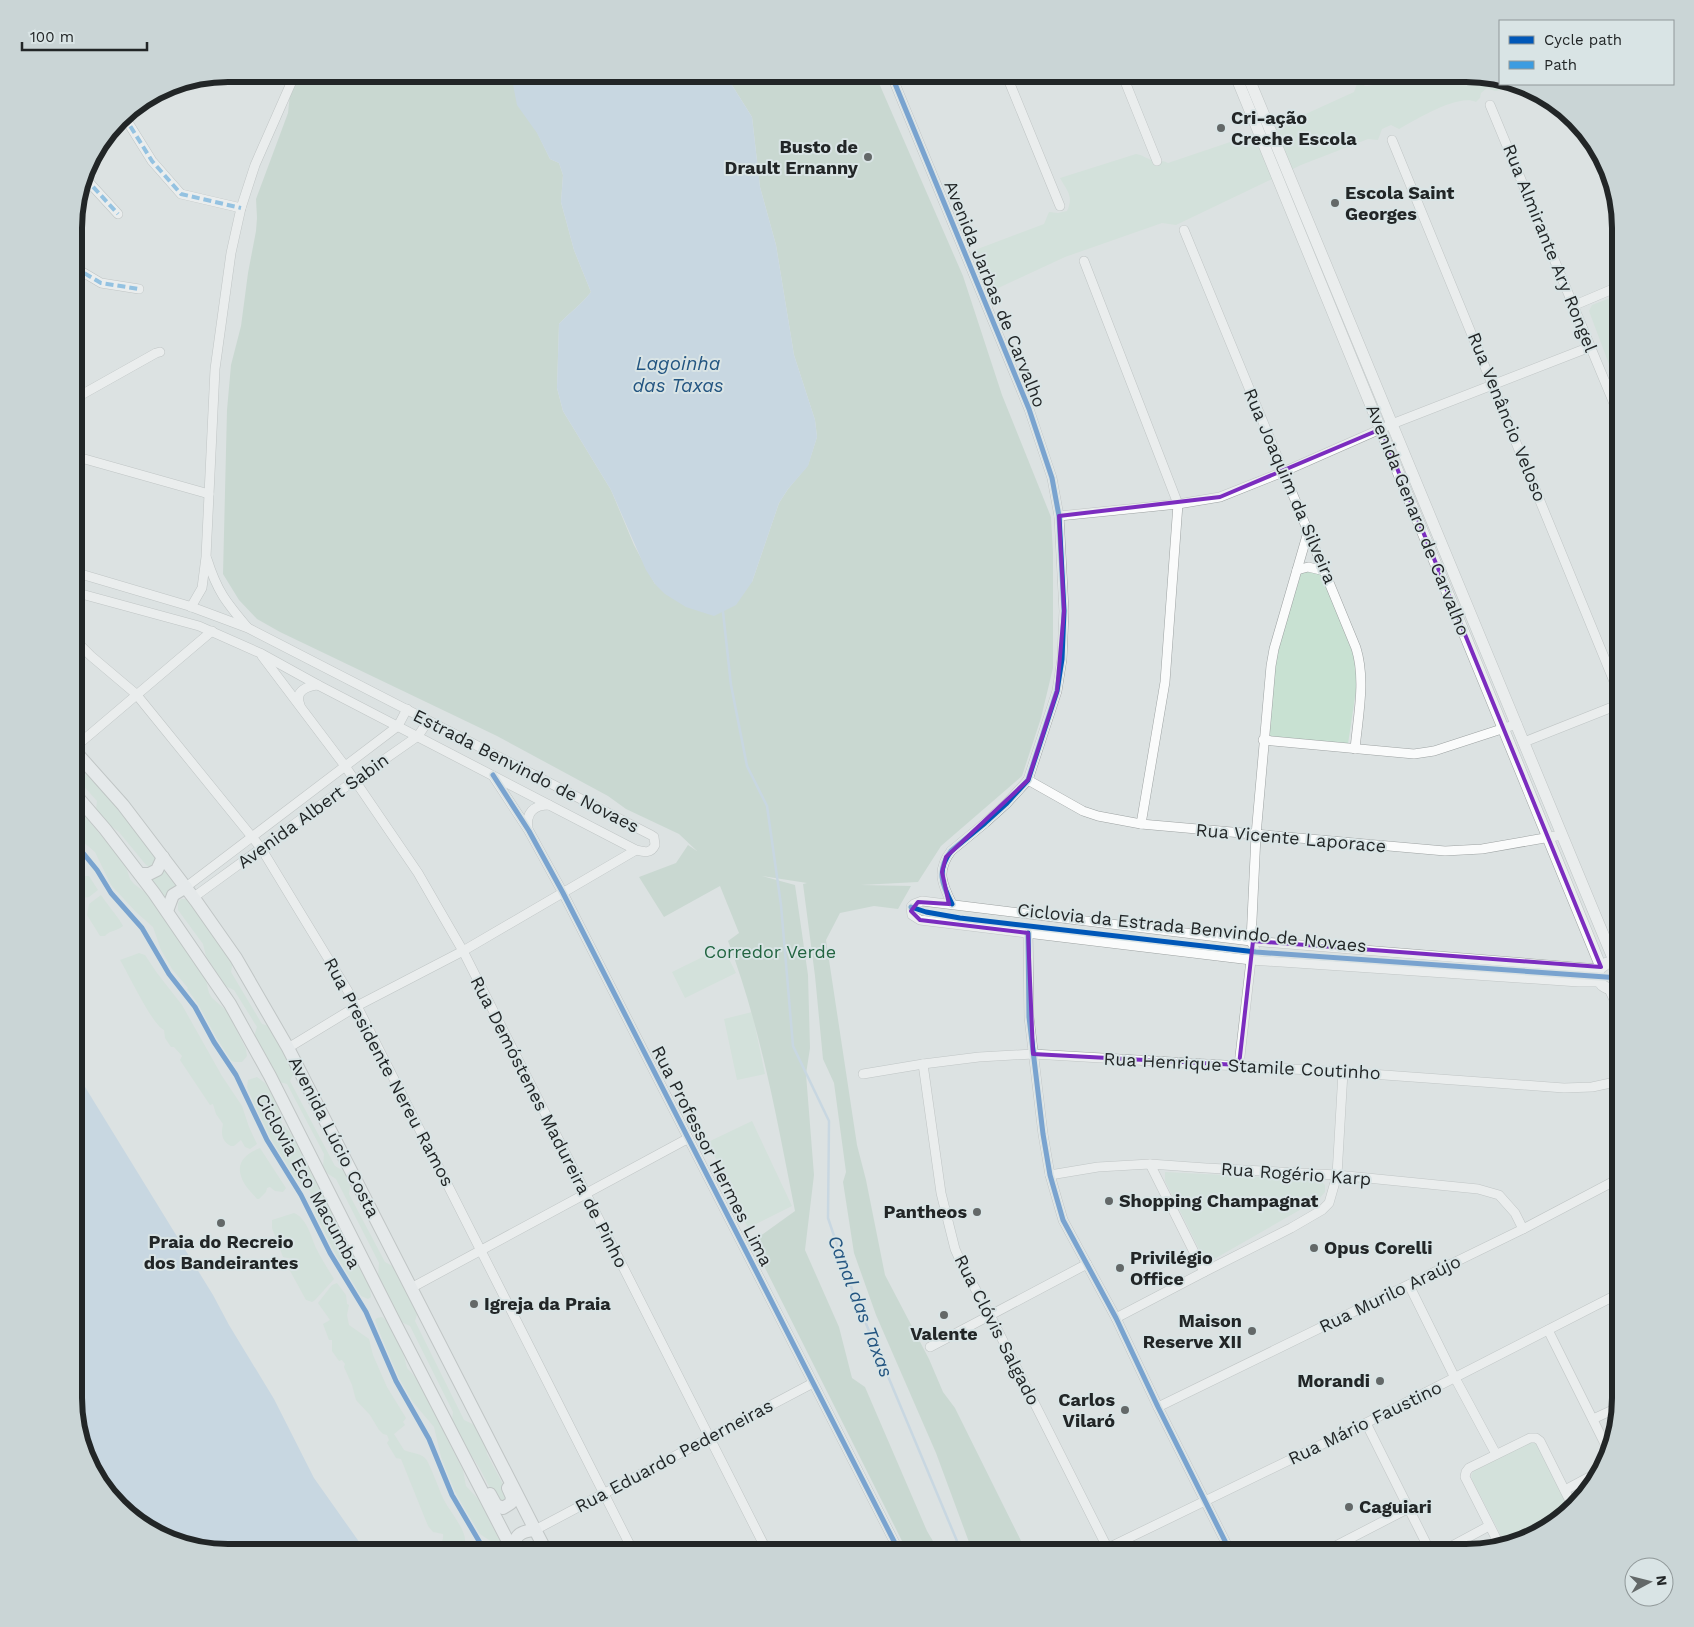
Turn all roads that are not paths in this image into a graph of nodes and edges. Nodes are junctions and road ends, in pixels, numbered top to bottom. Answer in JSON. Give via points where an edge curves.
{"nodes":[{"id":1,"x":291,"y":82,"type":"edge"},
{"id":2,"x":894,"y":82,"type":"edge"},
{"id":3,"x":1009,"y":82,"type":"edge"},
{"id":4,"x":1125,"y":82,"type":"edge"},
{"id":5,"x":1239,"y":82,"type":"edge"},
{"id":6,"x":1249,"y":82,"type":"edge"},
{"id":7,"x":1490,"y":105,"type":"dead end"},
{"id":8,"x":128,"y":122,"type":"edge"},
{"id":9,"x":1264,"y":130,"type":"junction"},
{"id":10,"x":1392,"y":140,"type":"dead end"},
{"id":11,"x":1158,"y":161,"type":"dead end"},
{"id":12,"x":1282,"y":173,"type":"junction"},
{"id":13,"x":90,"y":183,"type":"edge"},
{"id":14,"x":1060,"y":206,"type":"dead end"},
{"id":15,"x":241,"y":208,"type":"junction"},
{"id":16,"x":118,"y":214,"type":"dead end"},
{"id":17,"x":1184,"y":230,"type":"dead end"},
{"id":18,"x":1084,"y":261,"type":"dead end"},
{"id":19,"x":83,"y":273,"type":"edge"},
{"id":20,"x":139,"y":289,"type":"dead end"},
{"id":21,"x":1611,"y":290,"type":"edge"},
{"id":22,"x":1575,"y":305,"type":"junction"},
{"id":23,"x":1590,"y":347,"type":"junction"},
{"id":24,"x":160,"y":352,"type":"dead end"},
{"id":25,"x":1611,"y":383,"type":"edge"},
{"id":26,"x":1493,"y":384,"type":"junction"},
{"id":27,"x":1606,"y":385,"type":"junction"},
{"id":28,"x":83,"y":394,"type":"edge"},
{"id":29,"x":1611,"y":397,"type":"edge"},
{"id":30,"x":1392,"y":424,"type":"junction"},
{"id":31,"x":1381,"y":429,"type":"junction"},
{"id":32,"x":83,"y":459,"type":"edge"},
{"id":33,"x":1283,"y":472,"type":"junction"},
{"id":34,"x":209,"y":494,"type":"junction"},
{"id":35,"x":1178,"y":504,"type":"junction"},
{"id":36,"x":1059,"y":516,"type":"junction"},
{"id":37,"x":1308,"y":532,"type":"junction"},
{"id":38,"x":206,"y":557,"type":"junction"},
{"id":39,"x":1297,"y":570,"type":"junction"},
{"id":40,"x":1326,"y":572,"type":"junction"},
{"id":41,"x":83,"y":575,"type":"edge"},
{"id":42,"x":83,"y":594,"type":"edge"},
{"id":43,"x":191,"y":607,"type":"junction"},
{"id":44,"x":248,"y":628,"type":"junction"},
{"id":45,"x":212,"y":632,"type":"junction"},
{"id":46,"x":83,"y":648,"type":"edge"},
{"id":47,"x":260,"y":653,"type":"junction"},
{"id":48,"x":1611,"y":675,"type":"edge"},
{"id":49,"x":318,"y":685,"type":"junction"},
{"id":50,"x":136,"y":694,"type":"junction"},
{"id":51,"x":301,"y":707,"type":"junction"},
{"id":52,"x":1611,"y":707,"type":"edge"},
{"id":53,"x":407,"y":709,"type":"junction"},
{"id":54,"x":428,"y":721,"type":"junction"},
{"id":55,"x":1517,"y":724,"type":"junction"},
{"id":56,"x":398,"y":726,"type":"junction"},
{"id":57,"x":1504,"y":728,"type":"junction"},
{"id":58,"x":418,"y":736,"type":"junction"},
{"id":59,"x":1263,"y":740,"type":"junction"},
{"id":60,"x":83,"y":741,"type":"edge"},
{"id":61,"x":1524,"y":742,"type":"junction"},
{"id":62,"x":1355,"y":749,"type":"junction"},
{"id":63,"x":83,"y":759,"type":"edge"},
{"id":64,"x":345,"y":766,"type":"junction"},
{"id":65,"x":493,"y":775,"type":"junction"},
{"id":66,"x":355,"y":780,"type":"junction"},
{"id":67,"x":1028,"y":780,"type":"junction"},
{"id":68,"x":83,"y":804,"type":"edge"},
{"id":69,"x":549,"y":805,"type":"junction"},
{"id":70,"x":1141,"y":824,"type":"junction"},
{"id":71,"x":529,"y":831,"type":"junction"},
{"id":72,"x":1256,"y":835,"type":"junction"},
{"id":73,"x":1562,"y":835,"type":"junction"},
{"id":74,"x":253,"y":836,"type":"junction"},
{"id":75,"x":1549,"y":838,"type":"junction"},
{"id":76,"x":262,"y":848,"type":"junction"},
{"id":77,"x":636,"y":850,"type":"junction"},
{"id":78,"x":163,"y":857,"type":"junction"},
{"id":79,"x":140,"y":874,"type":"junction"},
{"id":80,"x":190,"y":892,"type":"junction"},
{"id":81,"x":563,"y":893,"type":"junction"},
{"id":82,"x":952,"y":904,"type":"junction"},
{"id":83,"x":167,"y":911,"type":"junction"},
{"id":84,"x":1028,"y":934,"type":"junction"},
{"id":85,"x":1248,"y":941,"type":"junction"},
{"id":86,"x":1612,"y":951,"type":"edge"},
{"id":87,"x":463,"y":952,"type":"junction"},
{"id":88,"x":1246,"y":960,"type":"junction"},
{"id":89,"x":1612,"y":964,"type":"edge"},
{"id":90,"x":1600,"y":968,"type":"junction"},
{"id":91,"x":1610,"y":986,"type":"edge"},
{"id":92,"x":357,"y":1006,"type":"junction"},
{"id":93,"x":288,"y":1048,"type":"junction"},
{"id":94,"x":1033,"y":1054,"type":"junction"},
{"id":95,"x":922,"y":1064,"type":"junction"},
{"id":96,"x":1239,"y":1066,"type":"junction"},
{"id":97,"x":1343,"y":1072,"type":"junction"},
{"id":98,"x":863,"y":1074,"type":"dead end"},
{"id":99,"x":1612,"y":1083,"type":"edge"},
{"id":100,"x":687,"y":1139,"type":"junction"},
{"id":101,"x":1150,"y":1164,"type":"junction"},
{"id":102,"x":1050,"y":1175,"type":"junction"},
{"id":103,"x":1337,"y":1175,"type":"junction"},
{"id":104,"x":1612,"y":1182,"type":"edge"},
{"id":105,"x":584,"y":1194,"type":"junction"},
{"id":106,"x":1523,"y":1230,"type":"junction"},
{"id":107,"x":482,"y":1251,"type":"junction"},
{"id":108,"x":1087,"y":1264,"type":"junction"},
{"id":109,"x":1204,"y":1272,"type":"junction"},
{"id":110,"x":1409,"y":1286,"type":"junction"},
{"id":111,"x":411,"y":1288,"type":"junction"},
{"id":112,"x":1612,"y":1297,"type":"edge"},
{"id":113,"x":990,"y":1315,"type":"junction"},
{"id":114,"x":1116,"y":1318,"type":"junction"},
{"id":115,"x":1548,"y":1330,"type":"junction"},
{"id":116,"x":930,"y":1347,"type":"dead end"},
{"id":117,"x":1455,"y":1378,"type":"junction"},
{"id":118,"x":813,"y":1383,"type":"junction"},
{"id":119,"x":1158,"y":1407,"type":"junction"},
{"id":120,"x":1611,"y":1411,"type":"edge"},
{"id":121,"x":1593,"y":1419,"type":"junction"},
{"id":122,"x":1366,"y":1423,"type":"junction"},
{"id":123,"x":709,"y":1437,"type":"junction"},
{"id":124,"x":1605,"y":1442,"type":"edge"},
{"id":125,"x":1496,"y":1454,"type":"junction"},
{"id":126,"x":502,"y":1468,"type":"junction"},
{"id":127,"x":1588,"y":1478,"type":"edge"},
{"id":128,"x":477,"y":1480,"type":"junction"},
{"id":129,"x":1565,"y":1490,"type":"junction"},
{"id":130,"x":603,"y":1493,"type":"junction"},
{"id":131,"x":1570,"y":1501,"type":"edge"},
{"id":132,"x":1205,"y":1502,"type":"junction"},
{"id":133,"x":1409,"y":1508,"type":"junction"},
{"id":134,"x":1489,"y":1526,"type":"junction"},
{"id":135,"x":535,"y":1530,"type":"junction"},
{"id":136,"x":1497,"y":1541,"type":"edge"},
{"id":137,"x":509,"y":1544,"type":"edge"},
{"id":138,"x":515,"y":1544,"type":"edge"},
{"id":139,"x":542,"y":1544,"type":"edge"},
{"id":140,"x":629,"y":1544,"type":"edge"},
{"id":141,"x":763,"y":1544,"type":"edge"},
{"id":142,"x":895,"y":1544,"type":"edge"},
{"id":143,"x":1105,"y":1544,"type":"edge"},
{"id":144,"x":1123,"y":1544,"type":"edge"},
{"id":145,"x":1227,"y":1544,"type":"edge"},
{"id":146,"x":1339,"y":1544,"type":"edge"},
{"id":147,"x":1427,"y":1544,"type":"edge"},
{"id":148,"x":1456,"y":1544,"type":"edge"}],
"edges":[{"from":1,"to":15,"type":"street","via":[[255,165]]},
{"from":2,"to":36,"type":"street","name":"Avenida Jarbas de Carvalho","via":[[1029,409],[1052,478]]},
{"from":3,"to":14,"type":"street"},
{"from":4,"to":11,"type":"street"},
{"from":5,"to":9,"type":"street","name":"Avenida Genaro de Carvalho"},
{"from":6,"to":9,"type":"street","name":"Avenida Genaro de Carvalho"},
{"from":7,"to":22,"type":"street","name":"Rua Almirante Ary Rongel"},
{"from":8,"to":15,"type":"street","via":[[152,160],[182,194]]},
{"from":9,"to":12,"type":"street","name":"Avenida Genaro de Carvalho"},
{"from":10,"to":26,"type":"street","name":"Rua Venâncio Veloso"},
{"from":12,"to":30,"type":"street","name":"Avenida Genaro de Carvalho"},
{"from":12,"to":31,"type":"street","name":"Avenida Genaro de Carvalho"},
{"from":13,"to":16,"type":"street"},
{"from":15,"to":34,"type":"street","via":[[219,333]]},
{"from":17,"to":33,"type":"street","name":"Rua Joaquim da Silveira"},
{"from":18,"to":35,"type":"street"},
{"from":19,"to":20,"type":"street","via":[[101,283]]},
{"from":21,"to":22,"type":"street"},
{"from":22,"to":23,"type":"street","name":"Rua Almirante Ary Rongel"},
{"from":23,"to":26,"type":"street"},
{"from":23,"to":27,"type":"street","name":"Rua Almirante Ary Rongel"},
{"from":24,"to":28,"type":"street"},
{"from":25,"to":27,"type":"street"},
{"from":26,"to":30,"type":"street"},
{"from":26,"to":48,"type":"street","name":"Rua Venâncio Veloso"},
{"from":27,"to":29,"type":"street","name":"Rua Almirante Ary Rongel"},
{"from":30,"to":31,"type":"street"},
{"from":30,"to":55,"type":"street","name":"Avenida Genaro de Carvalho"},
{"from":31,"to":33,"type":"street"},
{"from":31,"to":57,"type":"street","name":"Avenida Genaro de Carvalho"},
{"from":32,"to":34,"type":"street"},
{"from":33,"to":35,"type":"street","via":[[1220,497]]},
{"from":33,"to":37,"type":"street","name":"Rua Joaquim da Silveira"},
{"from":34,"to":38,"type":"street"},
{"from":35,"to":36,"type":"street"},
{"from":35,"to":70,"type":"street","via":[[1165,682]]},
{"from":36,"to":67,"type":"street","name":"Avenida Jarbas de Carvalho","via":[[1064,611],[1062,659],[1057,691]]},
{"from":37,"to":39,"type":"street"},
{"from":37,"to":40,"type":"street","name":"Rua Joaquim da Silveira"},
{"from":38,"to":43,"type":"street","via":[[202,588]]},
{"from":38,"to":44,"type":"street","via":[[221,595]]},
{"from":39,"to":40,"type":"street","via":[[1308,567]]},
{"from":39,"to":59,"type":"street","via":[[1274,649]]},
{"from":40,"to":62,"type":"street","name":"Rua Joaquim da Silveira","via":[[1360,662],[1362,679]]},
{"from":41,"to":43,"type":"street","name":"Estrada Benvindo de Novaes"},
{"from":42,"to":45,"type":"street","name":"Estrada Benvindo de Novaes"},
{"from":43,"to":44,"type":"street","name":"Estrada Benvindo de Novaes"},
{"from":44,"to":53,"type":"street","name":"Estrada Benvindo de Novaes"},
{"from":45,"to":47,"type":"street","name":"Estrada Benvindo de Novaes"},
{"from":45,"to":50,"type":"street"},
{"from":46,"to":50,"type":"street","name":"Rua Presidente Nereu Ramos"},
{"from":47,"to":49,"type":"street","name":"Estrada Benvindo de Novaes"},
{"from":47,"to":51,"type":"street","name":"Rua Demóstenes Madureira de Pinho"},
{"from":49,"to":51,"type":"street","via":[[309,686],[299,694]]},
{"from":49,"to":56,"type":"street","name":"Estrada Benvindo de Novaes"},
{"from":50,"to":60,"type":"street"},
{"from":50,"to":74,"type":"street","name":"Rua Presidente Nereu Ramos"},
{"from":51,"to":64,"type":"street","name":"Rua Demóstenes Madureira de Pinho"},
{"from":52,"to":61,"type":"street"},
{"from":53,"to":54,"type":"street","name":"Estrada Benvindo de Novaes"},
{"from":53,"to":56,"type":"street","name":"Avenida Albert Sabin"},
{"from":54,"to":58,"type":"street","name":"Avenida Albert Sabin"},
{"from":54,"to":77,"type":"street","name":"Estrada Benvindo de Novaes","via":[[654,837],[655,845],[651,851]]},
{"from":55,"to":57,"type":"street"},
{"from":55,"to":61,"type":"street","name":"Avenida Genaro de Carvalho"},
{"from":56,"to":58,"type":"street","name":"Estrada Benvindo de Novaes"},
{"from":56,"to":64,"type":"street","name":"Avenida Albert Sabin"},
{"from":57,"to":62,"type":"street","via":[[1424,754]]},
{"from":57,"to":75,"type":"street","name":"Avenida Genaro de Carvalho"},
{"from":58,"to":65,"type":"street","name":"Estrada Benvindo de Novaes"},
{"from":58,"to":66,"type":"street","name":"Avenida Albert Sabin"},
{"from":59,"to":62,"type":"street"},
{"from":59,"to":72,"type":"street"},
{"from":61,"to":73,"type":"street","name":"Avenida Genaro de Carvalho"},
{"from":63,"to":78,"type":"main road","name":"Avenida Lúcio Costa"},
{"from":64,"to":66,"type":"street","name":"Rua Demóstenes Madureira de Pinho"},
{"from":64,"to":74,"type":"street","name":"Avenida Albert Sabin"},
{"from":65,"to":69,"type":"street","name":"Estrada Benvindo de Novaes"},
{"from":65,"to":71,"type":"street","name":"Rua Professor Hermes Lima"},
{"from":66,"to":76,"type":"street","name":"Avenida Albert Sabin"},
{"from":66,"to":87,"type":"street","name":"Rua Demóstenes Madureira de Pinho","via":[[418,873]]},
{"from":67,"to":70,"type":"street","name":"Rua Vicente Laporace","via":[[1083,811]]},
{"from":67,"to":82,"type":"street","name":"Avenida Jarbas de Carvalho","via":[[946,857],[942,881]]},
{"from":68,"to":79,"type":"main road","name":"Avenida Lúcio Costa"},
{"from":69,"to":71,"type":"street","via":[[537,806],[531,811]]},
{"from":69,"to":77,"type":"street","name":"Estrada Benvindo de Novaes"},
{"from":70,"to":72,"type":"street","name":"Rua Vicente Laporace"},
{"from":71,"to":81,"type":"street","name":"Rua Professor Hermes Lima"},
{"from":72,"to":75,"type":"street","name":"Rua Vicente Laporace","via":[[1445,851],[1482,849]]},
{"from":72,"to":85,"type":"street"},
{"from":73,"to":75,"type":"street","name":"Rua Vicente Laporace"},
{"from":73,"to":86,"type":"street","name":"Avenida Genaro de Carvalho"},
{"from":74,"to":76,"type":"street","name":"Rua Presidente Nereu Ramos"},
{"from":74,"to":80,"type":"street","name":"Avenida Albert Sabin"},
{"from":75,"to":90,"type":"street","name":"Avenida Genaro de Carvalho"},
{"from":76,"to":80,"type":"street","name":"Avenida Albert Sabin"},
{"from":76,"to":92,"type":"street","name":"Rua Presidente Nereu Ramos"},
{"from":77,"to":81,"type":"street"},
{"from":78,"to":79,"type":"main road","via":[[157,870]]},
{"from":78,"to":80,"type":"main road","name":"Avenida Lúcio Costa"},
{"from":79,"to":83,"type":"main road","name":"Avenida Lúcio Costa"},
{"from":80,"to":83,"type":"main road","via":[[173,895]]},
{"from":80,"to":93,"type":"main road","name":"Avenida Lúcio Costa","via":[[236,958]]},
{"from":81,"to":87,"type":"street"},
{"from":81,"to":100,"type":"street","name":"Rua Professor Hermes Lima"},
{"from":82,"to":84,"type":"street","via":[[918,902],[911,911],[920,920]]},
{"from":82,"to":85,"type":"street"},
{"from":83,"to":128,"type":"main road","name":"Avenida Lúcio Costa","via":[[255,1047]]},
{"from":84,"to":88,"type":"street"},
{"from":84,"to":94,"type":"street"},
{"from":85,"to":88,"type":"street","via":[[1240,947],[1239,954]]},
{"from":85,"to":88,"type":"street","via":[[1256,952]]},
{"from":85,"to":90,"type":"street"},
{"from":87,"to":92,"type":"street"},
{"from":87,"to":105,"type":"street","name":"Rua Demóstenes Madureira de Pinho"},
{"from":88,"to":91,"type":"street"},
{"from":88,"to":96,"type":"street"},
{"from":89,"to":90,"type":"street"},
{"from":90,"to":91,"type":"street","name":"Avenida Genaro de Carvalho","via":[[1598,976]]},
{"from":92,"to":93,"type":"street"},
{"from":92,"to":107,"type":"street","name":"Rua Presidente Nereu Ramos"},
{"from":93,"to":111,"type":"main road","name":"Avenida Lúcio Costa"},
{"from":94,"to":95,"type":"street","name":"Rua Henrique Stamile Coutinho"},
{"from":94,"to":96,"type":"street","name":"Rua Henrique Stamile Coutinho"},
{"from":94,"to":102,"type":"street"},
{"from":95,"to":98,"type":"street","name":"Rua Henrique Stamile Coutinho"},
{"from":95,"to":113,"type":"street","name":"Rua Clóvis Salgado","via":[[945,1214],[963,1267]]},
{"from":96,"to":97,"type":"street","name":"Rua Henrique Stamile Coutinho"},
{"from":97,"to":99,"type":"street","name":"Rua Henrique Stamile Coutinho","via":[[1564,1088]]},
{"from":97,"to":103,"type":"street"},
{"from":100,"to":105,"type":"street"},
{"from":100,"to":118,"type":"street","name":"Rua Professor Hermes Lima"},
{"from":101,"to":102,"type":"street","name":"Rua Rogério Karp","via":[[1098,1167]]},
{"from":101,"to":103,"type":"street","name":"Rua Rogério Karp"},
{"from":101,"to":109,"type":"street"},
{"from":102,"to":108,"type":"street","via":[[1063,1220]]},
{"from":103,"to":106,"type":"street","name":"Rua Rogério Karp","via":[[1478,1189],[1498,1195],[1515,1213]]},
{"from":103,"to":109,"type":"street","via":[[1329,1203],[1322,1210]]},
{"from":104,"to":106,"type":"street","name":"Rua Murilo Araújo"},
{"from":105,"to":107,"type":"street"},
{"from":105,"to":123,"type":"street","name":"Rua Demóstenes Madureira de Pinho"},
{"from":106,"to":110,"type":"street","name":"Rua Murilo Araújo"},
{"from":107,"to":111,"type":"street"},
{"from":107,"to":130,"type":"street","name":"Rua Presidente Nereu Ramos"},
{"from":108,"to":113,"type":"street"},
{"from":108,"to":114,"type":"street"},
{"from":109,"to":114,"type":"street"},
{"from":110,"to":117,"type":"street"},
{"from":110,"to":119,"type":"street","name":"Rua Murilo Araújo"},
{"from":111,"to":126,"type":"main road","name":"Avenida Lúcio Costa"},
{"from":112,"to":115,"type":"street","name":"Rua Mário Faustino"},
{"from":113,"to":116,"type":"street"},
{"from":113,"to":143,"type":"street","name":"Rua Clóvis Salgado"},
{"from":114,"to":119,"type":"street"},
{"from":115,"to":117,"type":"street","name":"Rua Mário Faustino"},
{"from":115,"to":121,"type":"street"},
{"from":117,"to":122,"type":"street","name":"Rua Mário Faustino"},
{"from":117,"to":125,"type":"street"},
{"from":118,"to":123,"type":"street","name":"Rua Eduardo Pederneiras"},
{"from":118,"to":142,"type":"street","name":"Rua Professor Hermes Lima"},
{"from":119,"to":132,"type":"street"},
{"from":120,"to":121,"type":"street"},
{"from":121,"to":124,"type":"street"},
{"from":122,"to":132,"type":"street","name":"Rua Mário Faustino"},
{"from":122,"to":133,"type":"street"},
{"from":123,"to":130,"type":"street","name":"Rua Eduardo Pederneiras"},
{"from":123,"to":141,"type":"street","name":"Rua Demóstenes Madureira de Pinho"},
{"from":125,"to":129,"type":"street","via":[[1536,1438]]},
{"from":125,"to":134,"type":"street","via":[[1466,1472]]},
{"from":126,"to":128,"type":"main road","via":[[512,1497],[507,1506],[496,1506],[485,1486]]},
{"from":126,"to":135,"type":"main road","name":"Avenida Lúcio Costa"},
{"from":127,"to":129,"type":"street"},
{"from":128,"to":137,"type":"main road","name":"Avenida Lúcio Costa"},
{"from":129,"to":131,"type":"street"},
{"from":130,"to":135,"type":"street","name":"Rua Eduardo Pederneiras"},
{"from":130,"to":140,"type":"street","name":"Rua Presidente Nereu Ramos"},
{"from":132,"to":144,"type":"street","name":"Rua Mário Faustino"},
{"from":132,"to":145,"type":"street"},
{"from":133,"to":146,"type":"street"},
{"from":133,"to":147,"type":"street"},
{"from":134,"to":136,"type":"street"},
{"from":134,"to":148,"type":"street"},
{"from":135,"to":138,"type":"main road","via":[[519,1534]]},
{"from":135,"to":139,"type":"main road","name":"Avenida Lúcio Costa"}]}
